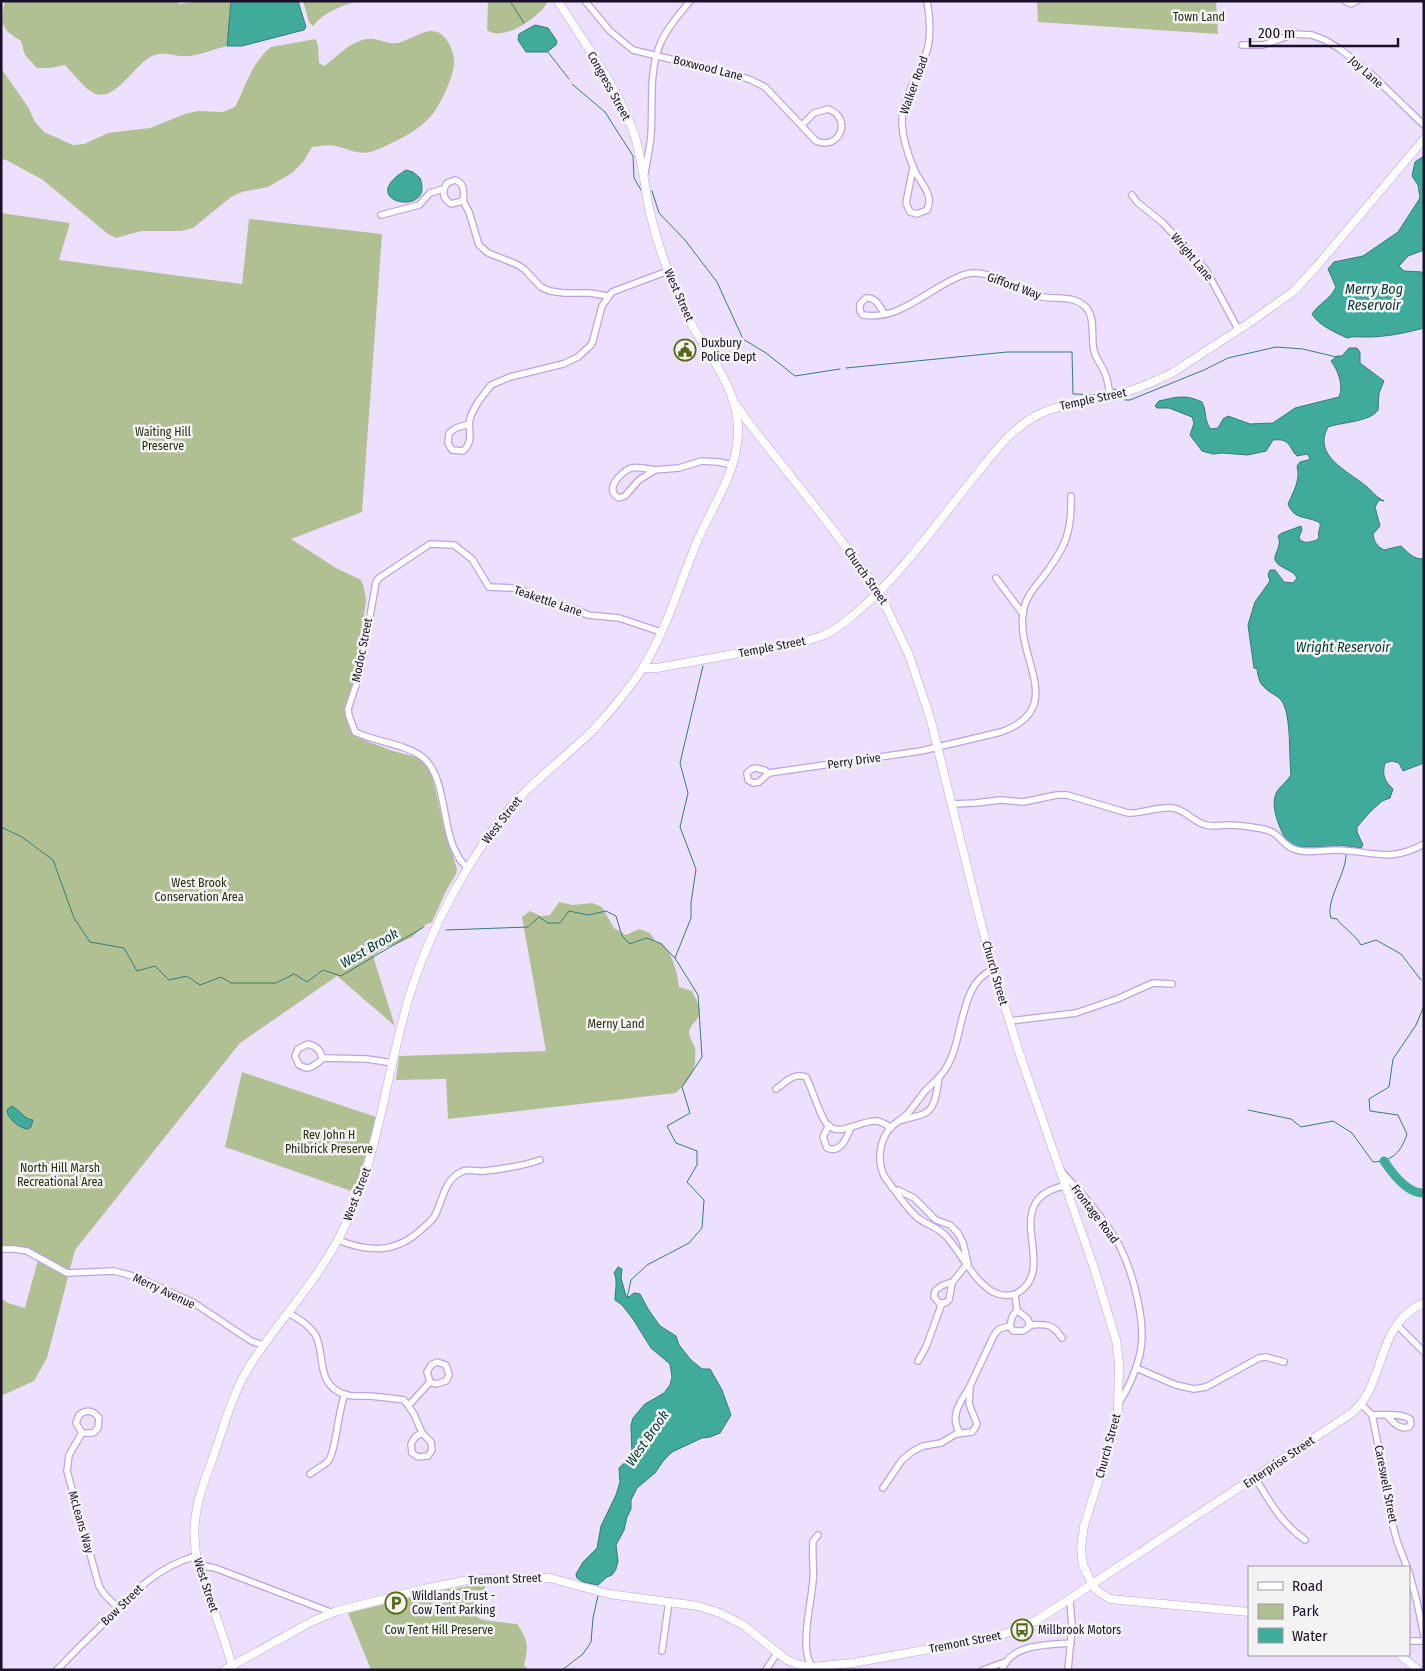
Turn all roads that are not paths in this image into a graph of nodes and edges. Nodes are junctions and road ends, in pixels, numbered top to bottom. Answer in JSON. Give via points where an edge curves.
{"nodes":[{"id":1,"x":558,"y":1,"type":"edge"},
{"id":2,"x":584,"y":1,"type":"edge"},
{"id":3,"x":690,"y":1,"type":"edge"},
{"id":4,"x":927,"y":1,"type":"edge"},
{"id":5,"x":1345,"y":1,"type":"edge"},
{"id":6,"x":1357,"y":1,"type":"edge"},
{"id":7,"x":1242,"y":46,"type":"dead end"},
{"id":8,"x":656,"y":55,"type":"junction"},
{"id":9,"x":802,"y":125,"type":"junction"},
{"id":10,"x":1424,"y":126,"type":"edge"},
{"id":11,"x":1424,"y":139,"type":"edge"},
{"id":12,"x":914,"y":168,"type":"junction"},
{"id":13,"x":645,"y":177,"type":"junction"},
{"id":14,"x":444,"y":189,"type":"junction"},
{"id":15,"x":1132,"y":195,"type":"dead end"},
{"id":16,"x":463,"y":201,"type":"junction"},
{"id":17,"x":381,"y":215,"type":"dead end"},
{"id":18,"x":668,"y":271,"type":"junction"},
{"id":19,"x":608,"y":296,"type":"junction"},
{"id":20,"x":884,"y":313,"type":"dead end"},
{"id":21,"x":1238,"y":329,"type":"junction"},
{"id":22,"x":1110,"y":397,"type":"junction"},
{"id":23,"x":734,"y":401,"type":"junction"},
{"id":24,"x":469,"y":424,"type":"junction"},
{"id":25,"x":750,"y":425,"type":"junction"},
{"id":26,"x":738,"y":440,"type":"junction"},
{"id":27,"x":733,"y":465,"type":"junction"},
{"id":28,"x":655,"y":470,"type":"junction"},
{"id":29,"x":1071,"y":496,"type":"dead end"},
{"id":30,"x":996,"y":578,"type":"dead end"},
{"id":31,"x":376,"y":582,"type":"joint"},
{"id":32,"x":879,"y":592,"type":"junction"},
{"id":33,"x":1023,"y":614,"type":"junction"},
{"id":34,"x":662,"y":632,"type":"junction"},
{"id":35,"x":643,"y":668,"type":"junction"},
{"id":36,"x":938,"y":747,"type":"junction"},
{"id":37,"x":770,"y":774,"type":"dead end"},
{"id":38,"x":951,"y":804,"type":"junction"},
{"id":39,"x":1424,"y":844,"type":"edge"},
{"id":40,"x":468,"y":868,"type":"junction"},
{"id":41,"x":994,"y":969,"type":"junction"},
{"id":42,"x":1172,"y":984,"type":"dead end"},
{"id":43,"x":1009,"y":1020,"type":"junction"},
{"id":44,"x":322,"y":1058,"type":"junction"},
{"id":45,"x":393,"y":1063,"type":"junction"},
{"id":46,"x":940,"y":1078,"type":"junction"},
{"id":47,"x":776,"y":1089,"type":"dead end"},
{"id":48,"x":901,"y":1120,"type":"junction"},
{"id":49,"x":829,"y":1125,"type":"junction"},
{"id":50,"x":851,"y":1127,"type":"junction"},
{"id":51,"x":891,"y":1128,"type":"junction"},
{"id":52,"x":540,"y":1160,"type":"dead end"},
{"id":53,"x":1059,"y":1169,"type":"junction"},
{"id":54,"x":1065,"y":1186,"type":"junction"},
{"id":55,"x":894,"y":1188,"type":"junction"},
{"id":56,"x":338,"y":1240,"type":"junction"},
{"id":57,"x":1,"y":1249,"type":"edge"},
{"id":58,"x":968,"y":1267,"type":"junction"},
{"id":59,"x":952,"y":1283,"type":"junction"},
{"id":60,"x":1015,"y":1294,"type":"junction"},
{"id":61,"x":942,"y":1303,"type":"junction"},
{"id":62,"x":1424,"y":1303,"type":"edge"},
{"id":63,"x":1017,"y":1310,"type":"junction"},
{"id":64,"x":288,"y":1313,"type":"junction"},
{"id":65,"x":1029,"y":1325,"type":"junction"},
{"id":66,"x":1010,"y":1326,"type":"junction"},
{"id":67,"x":1397,"y":1326,"type":"junction"},
{"id":68,"x":1062,"y":1338,"type":"dead end"},
{"id":69,"x":263,"y":1345,"type":"junction"},
{"id":70,"x":1424,"y":1352,"type":"edge"},
{"id":71,"x":918,"y":1361,"type":"dead end"},
{"id":72,"x":1284,"y":1362,"type":"dead end"},
{"id":73,"x":1136,"y":1368,"type":"junction"},
{"id":74,"x":430,"y":1382,"type":"junction"},
{"id":75,"x":970,"y":1386,"type":"junction"},
{"id":76,"x":345,"y":1394,"type":"junction"},
{"id":77,"x":1118,"y":1404,"type":"junction"},
{"id":78,"x":1361,"y":1404,"type":"junction"},
{"id":79,"x":409,"y":1405,"type":"junction"},
{"id":80,"x":1372,"y":1415,"type":"junction"},
{"id":81,"x":1386,"y":1415,"type":"dead end"},
{"id":82,"x":82,"y":1432,"type":"junction"},
{"id":83,"x":422,"y":1433,"type":"junction"},
{"id":84,"x":960,"y":1434,"type":"junction"},
{"id":85,"x":310,"y":1474,"type":"dead end"},
{"id":86,"x":1255,"y":1478,"type":"junction"},
{"id":87,"x":883,"y":1488,"type":"dead end"},
{"id":88,"x":818,"y":1535,"type":"dead end"},
{"id":89,"x":1305,"y":1540,"type":"dead end"},
{"id":90,"x":196,"y":1556,"type":"junction"},
{"id":91,"x":1407,"y":1566,"type":"edge"},
{"id":92,"x":199,"y":1567,"type":"junction"},
{"id":93,"x":1410,"y":1574,"type":"edge"},
{"id":94,"x":1093,"y":1584,"type":"junction"},
{"id":95,"x":1070,"y":1600,"type":"junction"},
{"id":96,"x":669,"y":1601,"type":"junction"},
{"id":97,"x":1421,"y":1601,"type":"edge"},
{"id":98,"x":118,"y":1608,"type":"junction"},
{"id":99,"x":1248,"y":1612,"type":"edge"},
{"id":100,"x":333,"y":1613,"type":"junction"},
{"id":101,"x":1424,"y":1636,"type":"edge"},
{"id":102,"x":1410,"y":1641,"type":"edge"},
{"id":103,"x":1424,"y":1641,"type":"edge"},
{"id":104,"x":1071,"y":1643,"type":"junction"},
{"id":105,"x":662,"y":1651,"type":"dead end"},
{"id":106,"x":777,"y":1653,"type":"junction"},
{"id":107,"x":1401,"y":1656,"type":"edge"},
{"id":108,"x":1005,"y":1662,"type":"junction"},
{"id":109,"x":232,"y":1668,"type":"edge"},
{"id":110,"x":812,"y":1668,"type":"edge"},
{"id":111,"x":57,"y":1670,"type":"edge"},
{"id":112,"x":224,"y":1670,"type":"edge"},
{"id":113,"x":766,"y":1670,"type":"edge"},
{"id":114,"x":983,"y":1670,"type":"edge"},
{"id":115,"x":1002,"y":1670,"type":"edge"},
{"id":116,"x":1068,"y":1670,"type":"edge"},
{"id":117,"x":1418,"y":1670,"type":"edge"}],
"edges":[{"from":1,"to":13,"type":"main road","name":"Congress Street","via":[[619,99],[632,128]]},
{"from":2,"to":8,"type":"street","name":"Boxwood Lane","via":[[605,26],[633,50]]},
{"from":3,"to":8,"type":"street","name":"West Street","via":[[675,19]]},
{"from":4,"to":12,"type":"street","name":"Walker Road","via":[[928,48],[902,121]]},
{"from":5,"to":6,"type":"street","via":[[1351,4]]},
{"from":7,"to":10,"type":"street","name":"Joy Lane","via":[[1263,45],[1294,34],[1312,35],[1324,40],[1370,73]]},
{"from":8,"to":9,"type":"street","name":"Boxwood Lane","via":[[751,80],[764,87]]},
{"from":8,"to":13,"type":"street","name":"West Street"},
{"from":9,"to":9,"type":"street","name":"Boxwood Lane","via":[[812,138],[826,144],[837,138],[842,126],[838,115],[828,109],[816,112]]},
{"from":11,"to":21,"type":"main road","name":"Temple Street","via":[[1305,280]]},
{"from":12,"to":12,"type":"street","name":"Walker Road","via":[[930,200],[927,210],[917,214],[910,212],[906,202]]},
{"from":13,"to":18,"type":"main road","name":"West Street","via":[[650,210]]},
{"from":14,"to":16,"type":"street","via":[[444,197],[449,203]]},
{"from":14,"to":16,"type":"street","via":[[447,183],[459,182],[463,188]]},
{"from":14,"to":17,"type":"street","via":[[430,194],[419,205]]},
{"from":15,"to":21,"type":"street","name":"Wright Lane","via":[[1206,270]]},
{"from":16,"to":19,"type":"street","via":[[479,245],[488,253],[516,264],[550,291]]},
{"from":18,"to":19,"type":"street"},
{"from":18,"to":23,"type":"main road","name":"West Street","via":[[687,316],[723,375]]},
{"from":19,"to":24,"type":"street","via":[[602,306],[594,339],[586,351],[568,362],[491,385],[478,402]]},
{"from":20,"to":22,"type":"street","name":"Gifford Way","via":[[902,309],[964,274],[989,276],[1041,297],[1074,300],[1089,312],[1094,353],[1106,377]]},
{"from":21,"to":22,"type":"main road","name":"Temple Street","via":[[1164,377]]},
{"from":22,"to":32,"type":"main road","name":"Temple Street","via":[[1052,408],[1018,428],[994,452]]},
{"from":23,"to":25,"type":"main road","name":"Church Street"},
{"from":23,"to":26,"type":"main road","name":"West Street"},
{"from":24,"to":24,"type":"street","via":[[468,446],[463,451],[452,450],[448,443],[449,433]]},
{"from":25,"to":26,"type":"main road"},
{"from":25,"to":32,"type":"main road","name":"Church Street"},
{"from":26,"to":27,"type":"main road","name":"West Street"},
{"from":27,"to":28,"type":"street","via":[[702,461],[679,468]]},
{"from":27,"to":34,"type":"main road","name":"West Street","via":[[697,542]]},
{"from":28,"to":28,"type":"street","via":[[637,467],[627,471],[615,482],[614,494],[619,498],[625,496],[639,480]]},
{"from":29,"to":33,"type":"street","via":[[1072,518],[1068,537],[1052,566],[1030,594]]},
{"from":30,"to":33,"type":"street"},
{"from":31,"to":34,"type":"street","name":"Teakettle Lane","via":[[430,544],[454,545],[472,559],[489,587],[522,590],[547,602],[588,614],[619,618]]},
{"from":31,"to":40,"type":"street","name":"Modoc Street","via":[[360,673],[349,703],[349,716],[355,732],[413,751],[429,764],[437,780],[453,846]]},
{"from":32,"to":35,"type":"main road","name":"Temple Street","via":[[839,626],[816,638],[756,651]]},
{"from":32,"to":36,"type":"main road","name":"Church Street","via":[[909,655]]},
{"from":33,"to":36,"type":"street","name":"Perry Drive","via":[[1024,638],[1036,687],[1035,702],[1029,713],[1010,728]]},
{"from":34,"to":35,"type":"main road","name":"West Street"},
{"from":35,"to":40,"type":"main road","name":"West Street","via":[[594,729],[510,808]]},
{"from":36,"to":37,"type":"street","name":"Perry Drive"},
{"from":36,"to":38,"type":"main road","name":"Church Street"},
{"from":38,"to":39,"type":"street","via":[[1001,800],[1023,802],[1067,795],[1128,813],[1172,808],[1181,810],[1203,825],[1268,830],[1289,847],[1301,851],[1348,850],[1389,855]]},
{"from":38,"to":41,"type":"main road","name":"Church Street"},
{"from":40,"to":45,"type":"main road","name":"West Street","via":[[440,918],[421,963]]},
{"from":41,"to":43,"type":"main road","name":"Church Street"},
{"from":41,"to":46,"type":"street","via":[[982,975],[974,985],[952,1059]]},
{"from":42,"to":43,"type":"street","via":[[1153,982],[1076,1013]]},
{"from":43,"to":53,"type":"main road","name":"Church Street"},
{"from":44,"to":44,"type":"street","via":[[307,1068],[299,1065],[295,1056],[298,1049],[308,1044],[316,1047]]},
{"from":44,"to":45,"type":"street"},
{"from":45,"to":56,"type":"main road","name":"West Street","via":[[368,1169]]},
{"from":46,"to":48,"type":"street"},
{"from":46,"to":48,"type":"street","via":[[929,1110]]},
{"from":47,"to":49,"type":"street","via":[[794,1075],[806,1077]]},
{"from":48,"to":51,"type":"street"},
{"from":49,"to":50,"type":"street","via":[[839,1130]]},
{"from":49,"to":50,"type":"street","via":[[823,1137],[827,1148],[832,1150],[842,1145]]},
{"from":50,"to":51,"type":"street","via":[[878,1121]]},
{"from":51,"to":55,"type":"street","via":[[883,1140],[880,1157],[884,1176]]},
{"from":52,"to":56,"type":"street","via":[[486,1171],[460,1172],[445,1189],[433,1218],[401,1245],[370,1249]]},
{"from":53,"to":54,"type":"main road","name":"Church Street"},
{"from":53,"to":73,"type":"street","name":"Frontage Road","via":[[1091,1204],[1124,1257],[1140,1317],[1142,1340]]},
{"from":54,"to":60,"type":"street","via":[[1048,1192],[1035,1204],[1032,1219],[1034,1269],[1023,1289]]},
{"from":54,"to":77,"type":"main road","name":"Church Street","via":[[1113,1328],[1120,1363]]},
{"from":55,"to":58,"type":"street","via":[[917,1217],[941,1230]]},
{"from":55,"to":58,"type":"street","via":[[914,1198],[936,1220],[950,1225],[958,1233]]},
{"from":56,"to":64,"type":"main road","name":"West Street","via":[[311,1284]]},
{"from":57,"to":69,"type":"street","name":"Merry Avenue","via":[[27,1251],[66,1273],[114,1271],[137,1277],[194,1303],[251,1341]]},
{"from":58,"to":59,"type":"street"},
{"from":58,"to":60,"type":"street","via":[[993,1292],[1008,1296]]},
{"from":59,"to":61,"type":"street","via":[[949,1300]]},
{"from":59,"to":61,"type":"street","via":[[935,1290],[934,1297]]},
{"from":60,"to":63,"type":"street"},
{"from":61,"to":71,"type":"street"},
{"from":62,"to":67,"type":"main road","name":"Enterprise Street","via":[[1414,1308]]},
{"from":63,"to":65,"type":"street","via":[[1026,1317]]},
{"from":63,"to":66,"type":"street"},
{"from":64,"to":69,"type":"main road","name":"West Street"},
{"from":64,"to":76,"type":"street","via":[[314,1332],[326,1378],[337,1391]]},
{"from":65,"to":66,"type":"street","via":[[1020,1332]]},
{"from":65,"to":68,"type":"street","via":[[1048,1324]]},
{"from":66,"to":75,"type":"street","via":[[999,1329],[994,1335]]},
{"from":67,"to":70,"type":"street"},
{"from":67,"to":78,"type":"main road","name":"Enterprise Street","via":[[1383,1349],[1373,1384]]},
{"from":69,"to":90,"type":"main road","name":"West Street","via":[[238,1388],[199,1494],[194,1537]]},
{"from":72,"to":73,"type":"street","via":[[1259,1358],[1206,1387],[1194,1389]]},
{"from":73,"to":77,"type":"street","name":"Frontage Road"},
{"from":74,"to":74,"type":"street","via":[[427,1372],[431,1365],[437,1362],[446,1365],[450,1375],[446,1381]]},
{"from":74,"to":79,"type":"street"},
{"from":75,"to":84,"type":"street","via":[[956,1412],[955,1424]]},
{"from":75,"to":84,"type":"street","via":[[970,1404],[977,1424],[972,1432]]},
{"from":76,"to":79,"type":"street","via":[[395,1398]]},
{"from":76,"to":85,"type":"street","via":[[331,1456]]},
{"from":77,"to":94,"type":"main road","name":"Church Street","via":[[1112,1438],[1081,1542],[1082,1565]]},
{"from":78,"to":80,"type":"street"},
{"from":78,"to":86,"type":"main road","name":"Enterprise Street"},
{"from":79,"to":83,"type":"street"},
{"from":80,"to":81,"type":"street"},
{"from":80,"to":91,"type":"street","name":"Careswell Street","via":[[1390,1511]]},
{"from":82,"to":82,"type":"street","name":"McLeans Way","via":[[93,1433],[98,1428],[99,1418],[93,1412],[85,1411],[79,1415],[76,1423]]},
{"from":82,"to":98,"type":"street","name":"McLeans Way","via":[[69,1455],[67,1474],[99,1586]]},
{"from":83,"to":83,"type":"street","via":[[411,1444],[412,1453],[418,1457],[428,1456],[432,1450],[431,1442]]},
{"from":84,"to":87,"type":"street","via":[[906,1455]]},
{"from":86,"to":89,"type":"street","via":[[1277,1514],[1290,1530]]},
{"from":86,"to":94,"type":"main road","name":"Enterprise Street"},
{"from":88,"to":110,"type":"street","via":[[813,1541],[813,1586],[807,1623],[807,1654]]},
{"from":90,"to":92,"type":"main road","name":"West Street"},
{"from":90,"to":98,"type":"street","name":"Bow Street","via":[[162,1570]]},
{"from":92,"to":100,"type":"street","via":[[215,1568]]},
{"from":92,"to":109,"type":"main road","name":"West Street"},
{"from":93,"to":97,"type":"street"},
{"from":94,"to":95,"type":"main road","name":"Tremont Street"},
{"from":94,"to":99,"type":"main road","via":[[1099,1593],[1113,1600]]},
{"from":95,"to":104,"type":"street"},
{"from":95,"to":110,"type":"main road","name":"Tremont Street","via":[[1035,1621],[994,1637]]},
{"from":96,"to":100,"type":"main road","name":"Tremont Street","via":[[609,1594],[550,1578],[511,1578],[455,1582]]},
{"from":96,"to":105,"type":"street"},
{"from":96,"to":106,"type":"main road","name":"Tremont Street","via":[[698,1606],[730,1618],[753,1632]]},
{"from":97,"to":101,"type":"street"},
{"from":98,"to":111,"type":"street","name":"Bow Street"},
{"from":100,"to":109,"type":"main road","name":"Tremont Street","via":[[313,1621]]},
{"from":102,"to":103,"type":"street"},
{"from":104,"to":108,"type":"street","via":[[1025,1648]]},
{"from":104,"to":116,"type":"street"},
{"from":106,"to":110,"type":"main road","name":"Tremont Street"},
{"from":106,"to":113,"type":"street"},
{"from":107,"to":117,"type":"main road"},
{"from":108,"to":114,"type":"street"},
{"from":108,"to":115,"type":"street"},
{"from":109,"to":112,"type":"main road","name":"Tremont Street"}]}
